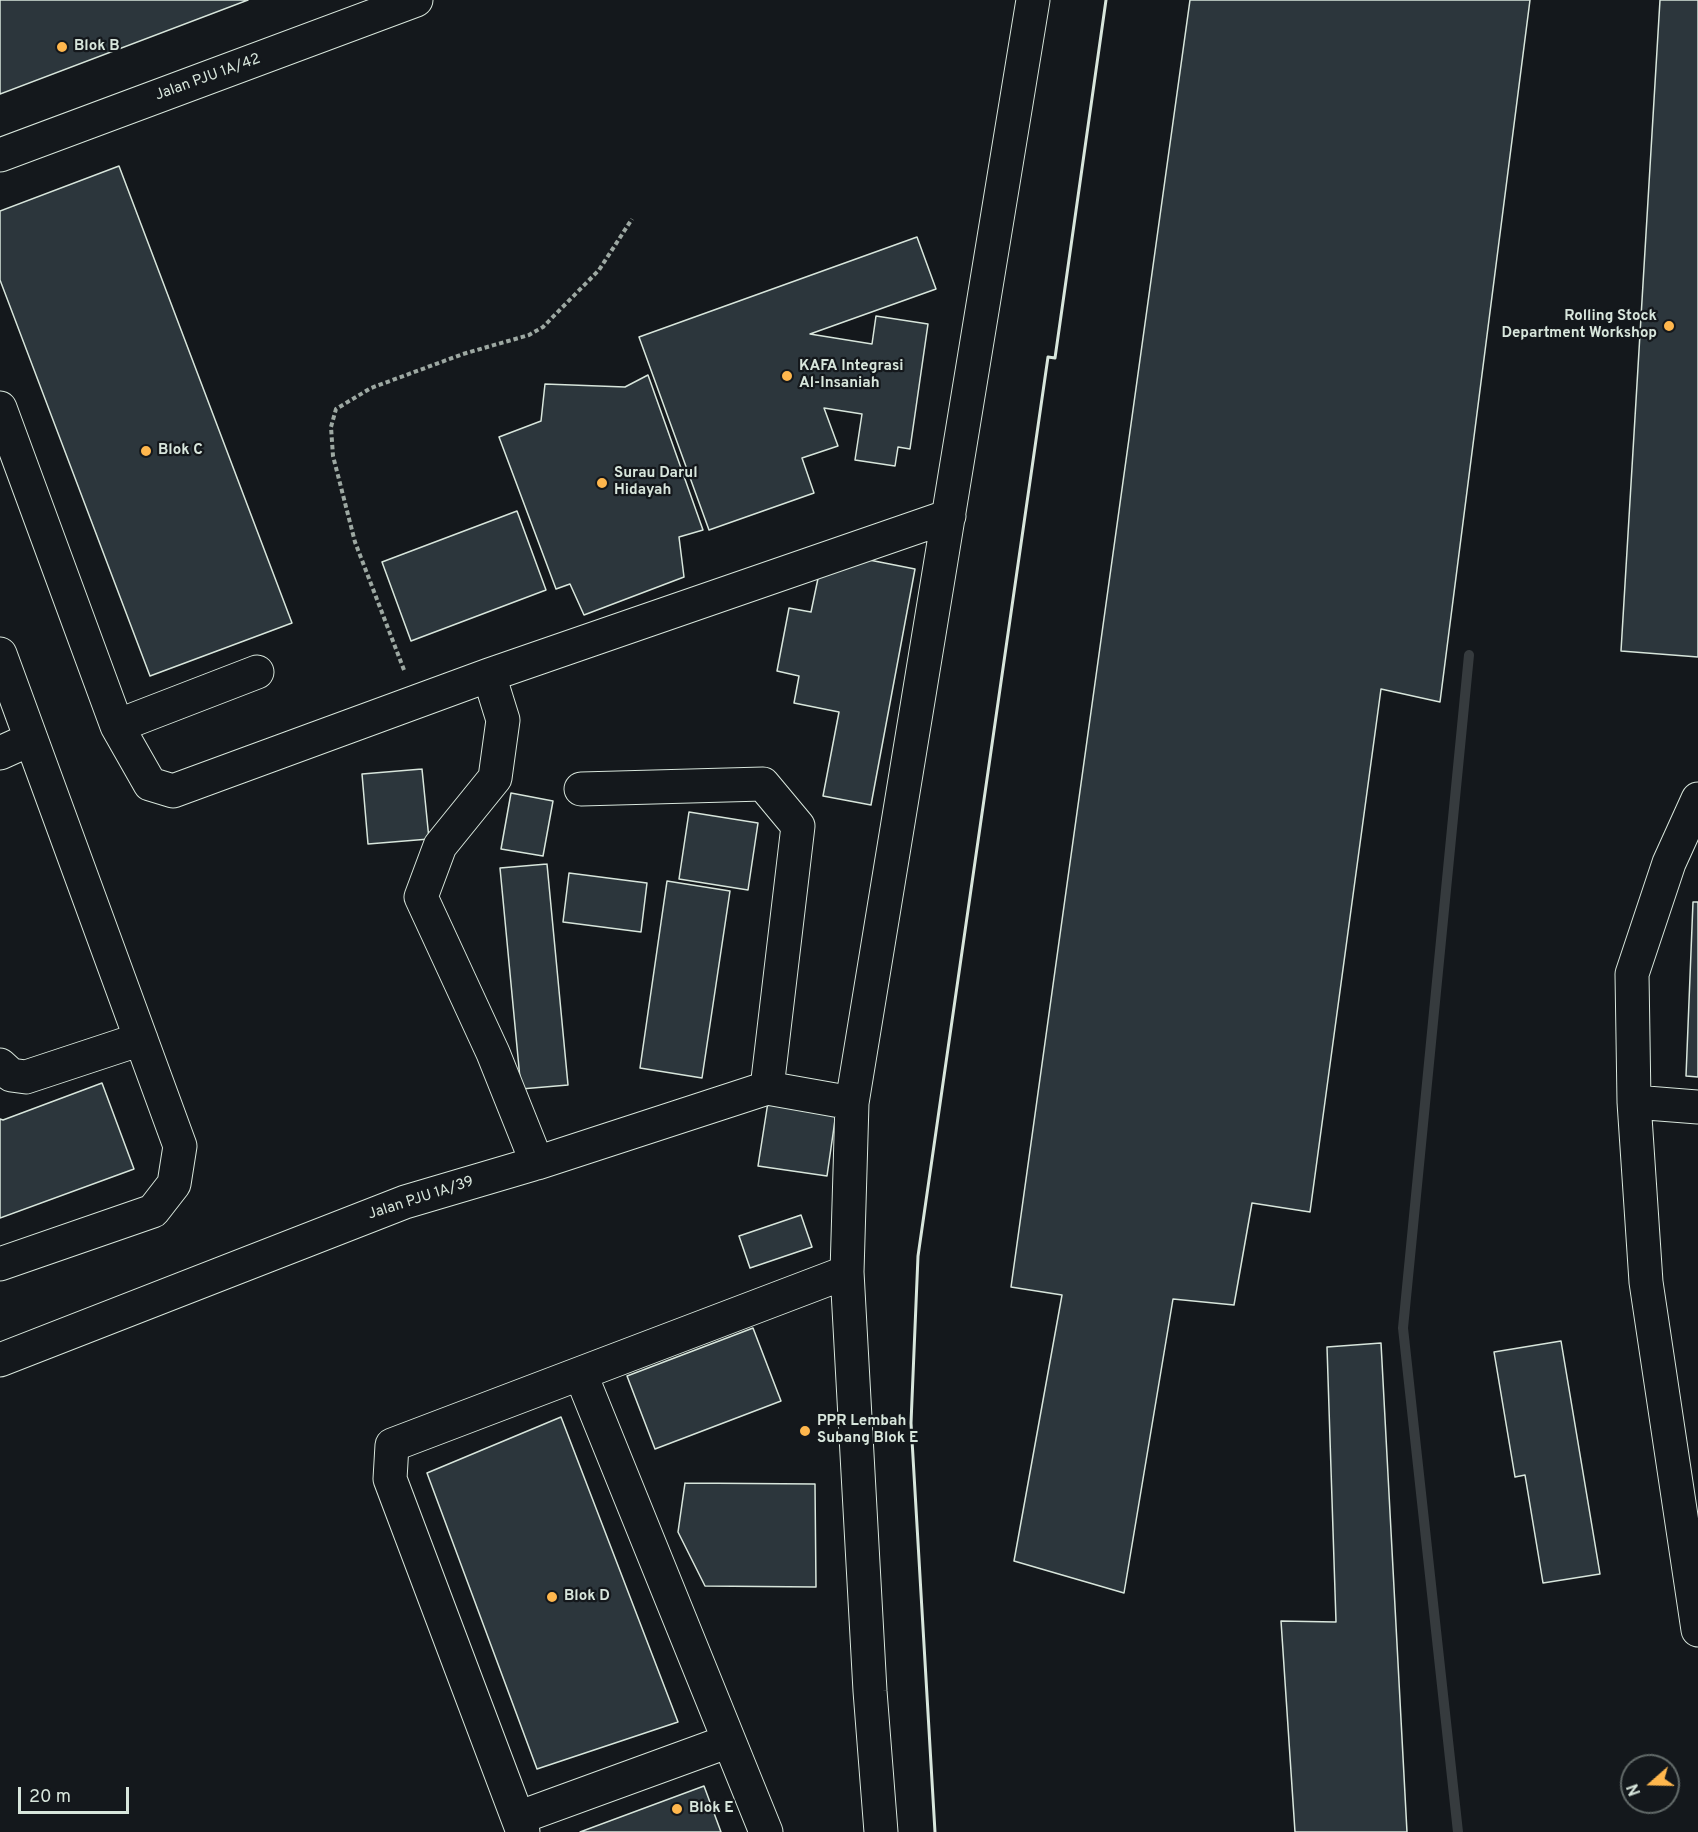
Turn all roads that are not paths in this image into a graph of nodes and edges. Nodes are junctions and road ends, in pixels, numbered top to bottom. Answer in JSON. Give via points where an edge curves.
{"nodes":[{"id":1,"x":416,"y":0,"type":"edge"},
{"id":2,"x":1033,"y":0,"type":"edge"},
{"id":3,"x":0,"y":155,"type":"edge"},
{"id":4,"x":0,"y":408,"type":"edge"},
{"id":5,"x":949,"y":516,"type":"junction"},
{"id":6,"x":0,"y":654,"type":"edge"},
{"id":7,"x":257,"y":672,"type":"dead end"},
{"id":8,"x":489,"y":675,"type":"junction"},
{"id":9,"x":117,"y":726,"type":"junction"},
{"id":10,"x":31,"y":739,"type":"junction"},
{"id":11,"x":0,"y":753,"type":"edge"},
{"id":12,"x":581,"y":789,"type":"dead end"},
{"id":13,"x":1698,"y":799,"type":"edge"},
{"id":14,"x":141,"y":1039,"type":"junction"},
{"id":15,"x":0,"y":1065,"type":"edge"},
{"id":16,"x":767,"y":1088,"type":"junction"},
{"id":17,"x":1634,"y":1102,"type":"junction"},
{"id":18,"x":852,"y":1103,"type":"junction"},
{"id":19,"x":1698,"y":1107,"type":"edge"},
{"id":20,"x":537,"y":1163,"type":"junction"},
{"id":21,"x":0,"y":1264,"type":"edge"},
{"id":22,"x":847,"y":1272,"type":"junction"},
{"id":23,"x":0,"y":1360,"type":"edge"},
{"id":24,"x":581,"y":1375,"type":"junction"},
{"id":25,"x":1698,"y":1630,"type":"edge"},
{"id":26,"x":729,"y":1741,"type":"junction"},
{"id":27,"x":520,"y":1825,"type":"edge"},
{"id":28,"x":766,"y":1832,"type":"edge"},
{"id":29,"x":881,"y":1832,"type":"edge"}],
"edges":[{"from":1,"to":3,"type":"street","name":"Jalan PJU 1A/42"},
{"from":2,"to":5,"type":"street"},
{"from":4,"to":9,"type":"street"},
{"from":5,"to":8,"type":"street"},
{"from":5,"to":18,"type":"street"},
{"from":6,"to":10,"type":"street"},
{"from":7,"to":9,"type":"street"},
{"from":8,"to":9,"type":"street","via":[[174,791],[150,784]]},
{"from":8,"to":20,"type":"street","via":[[503,720],[495,778],[440,846],[421,897],[494,1053]]},
{"from":10,"to":11,"type":"street"},
{"from":10,"to":14,"type":"street"},
{"from":12,"to":16,"type":"street","via":[[763,784],[798,826]]},
{"from":13,"to":17,"type":"street","via":[[1669,863],[1632,974]]},
{"from":14,"to":15,"type":"street","via":[[26,1077],[11,1075]]},
{"from":14,"to":21,"type":"street","via":[[180,1146],[174,1184],[153,1211]]},
{"from":16,"to":18,"type":"street","name":"Jalan PJU 1A/39"},
{"from":16,"to":20,"type":"street","name":"Jalan PJU 1A/39"},
{"from":17,"to":19,"type":"street"},
{"from":17,"to":25,"type":"street","via":[[1646,1282]]},
{"from":18,"to":22,"type":"street"},
{"from":20,"to":23,"type":"street","name":"Jalan PJU 1A/39","via":[[405,1202]]},
{"from":22,"to":24,"type":"street"},
{"from":22,"to":29,"type":"street"},
{"from":24,"to":26,"type":"street"},
{"from":24,"to":27,"type":"street","via":[[392,1444],[390,1479]]},
{"from":26,"to":27,"type":"street"},
{"from":26,"to":28,"type":"street"}]}
